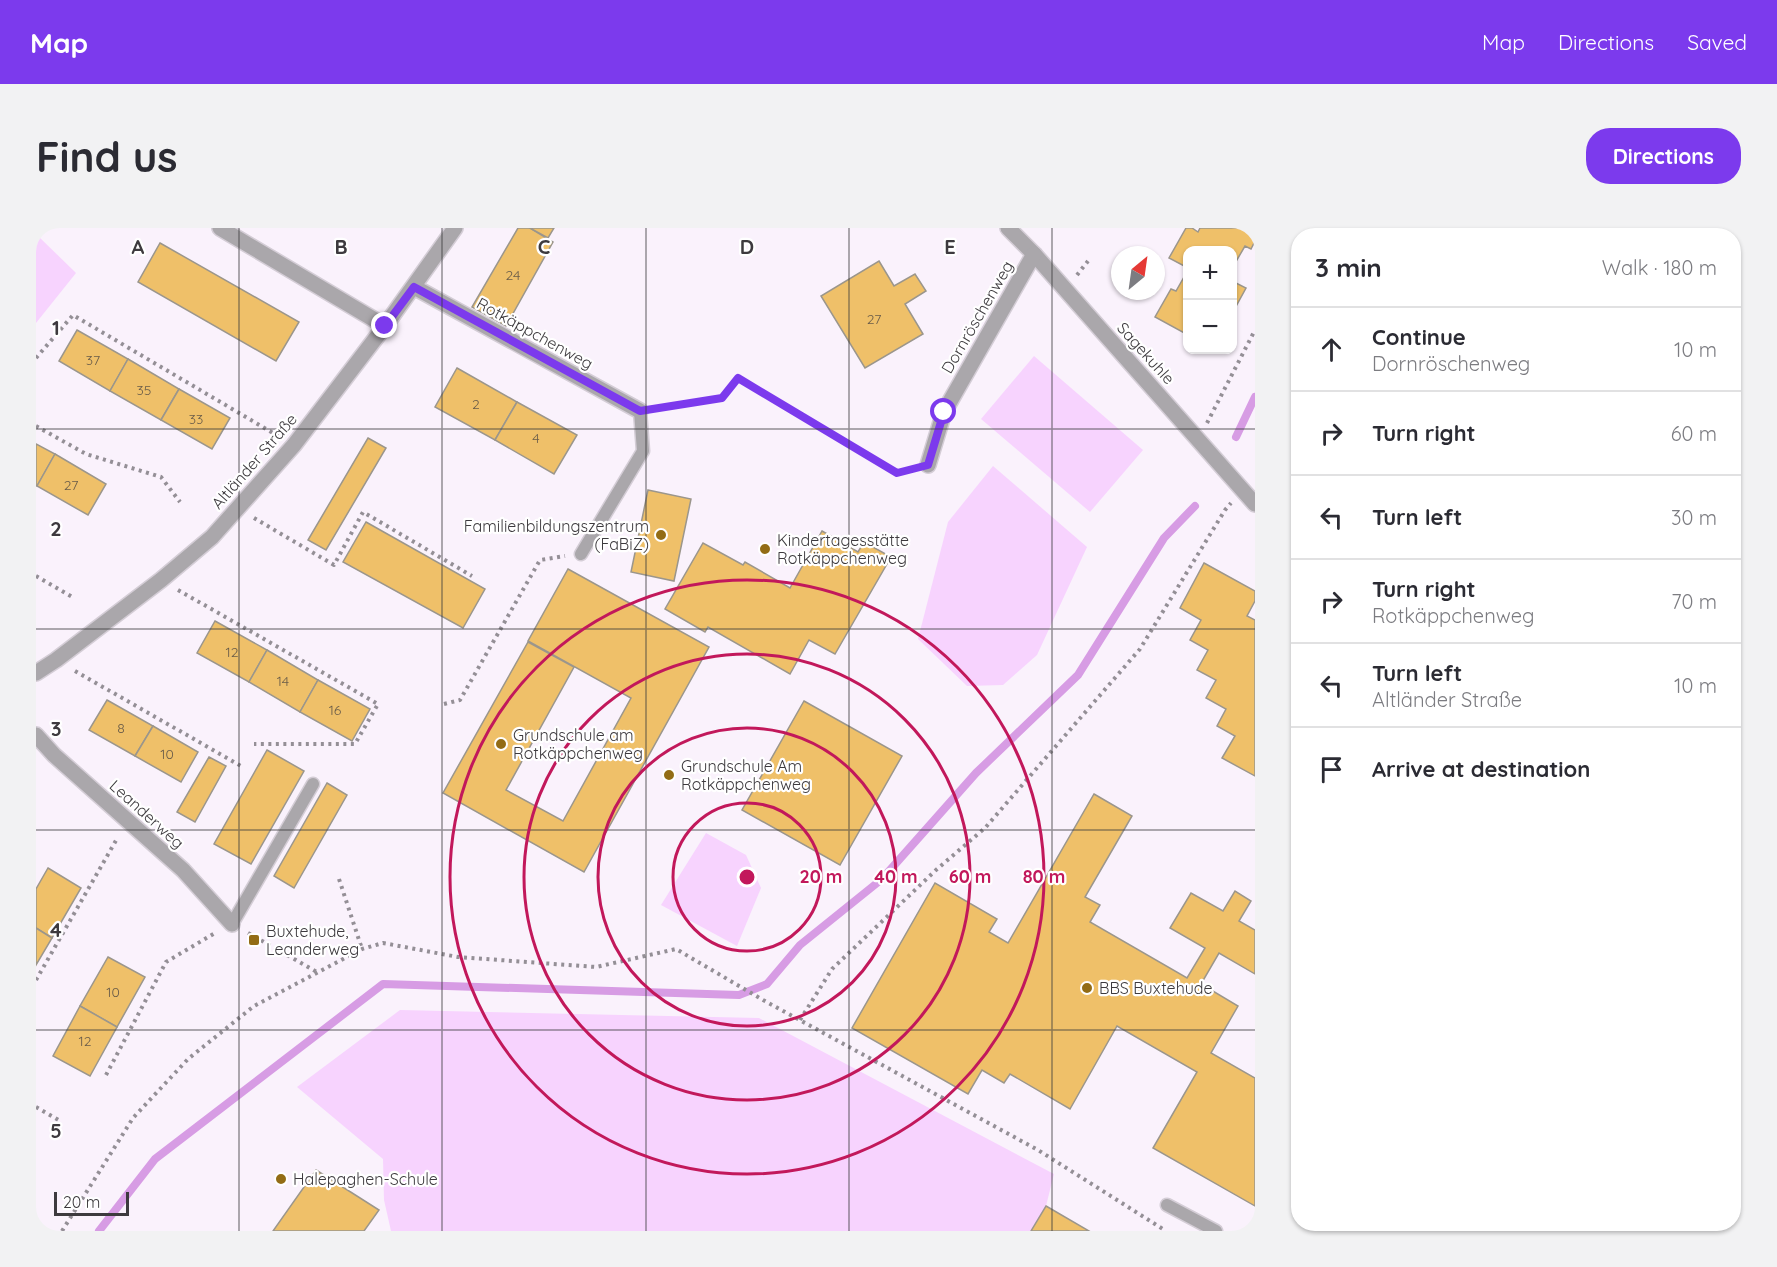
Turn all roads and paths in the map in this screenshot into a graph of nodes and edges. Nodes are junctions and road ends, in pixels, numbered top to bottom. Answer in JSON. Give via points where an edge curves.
{"nodes":[{"id":1,"x":220,"y":228,"type":"edge"},
{"id":2,"x":454,"y":228,"type":"edge"},
{"id":3,"x":1008,"y":228,"type":"edge"},
{"id":4,"x":1034,"y":255,"type":"junction"},
{"id":5,"x":414,"y":287,"type":"junction"},
{"id":6,"x":385,"y":326,"type":"junction"},
{"id":7,"x":1255,"y":330,"type":"edge"},
{"id":8,"x":36,"y":358,"type":"edge"},
{"id":9,"x":640,"y":411,"type":"junction"},
{"id":10,"x":36,"y":426,"type":"edge"},
{"id":11,"x":1197,"y":438,"type":"junction"},
{"id":12,"x":294,"y":445,"type":"junction"},
{"id":13,"x":928,"y":465,"type":"joint"},
{"id":14,"x":1242,"y":489,"type":"junction"},
{"id":15,"x":180,"y":502,"type":"dead end"},
{"id":16,"x":1255,"y":504,"type":"edge"},
{"id":17,"x":238,"y":509,"type":"junction"},
{"id":18,"x":581,"y":554,"type":"joint"},
{"id":19,"x":36,"y":576,"type":"edge"},
{"id":20,"x":472,"y":576,"type":"dead end"},
{"id":21,"x":161,"y":580,"type":"junction"},
{"id":22,"x":74,"y":598,"type":"dead end"},
{"id":23,"x":56,"y":660,"type":"junction"},
{"id":24,"x":36,"y":673,"type":"edge"},
{"id":25,"x":444,"y":704,"type":"dead end"},
{"id":26,"x":36,"y":735,"type":"edge"},
{"id":27,"x":254,"y":744,"type":"dead end"},
{"id":28,"x":241,"y":766,"type":"dead end"},
{"id":29,"x":313,"y":784,"type":"dead end"},
{"id":30,"x":128,"y":821,"type":"junction"},
{"id":31,"x":339,"y":879,"type":"dead end"},
{"id":32,"x":232,"y":924,"type":"junction"},
{"id":33,"x":362,"y":949,"type":"junction"},
{"id":34,"x":317,"y":972,"type":"junction"},
{"id":35,"x":36,"y":980,"type":"edge"},
{"id":36,"x":800,"y":1020,"type":"junction"},
{"id":37,"x":105,"y":1075,"type":"dead end"},
{"id":38,"x":36,"y":1107,"type":"edge"},
{"id":39,"x":62,"y":1122,"type":"dead end"},
{"id":40,"x":1167,"y":1205,"type":"dead end"},
{"id":41,"x":62,"y":1231,"type":"edge"},
{"id":42,"x":1166,"y":1231,"type":"edge"},
{"id":43,"x":1216,"y":1231,"type":"edge"}],
"edges":[{"from":1,"to":6,"type":"street"},
{"from":2,"to":5,"type":"street","name":"Altländer Straße"},
{"from":3,"to":4,"type":"street","name":"Sagekuhle"},
{"from":4,"to":11,"type":"street","name":"Sagekuhle"},
{"from":4,"to":13,"type":"street","name":"Dornröschenweg","via":[[944,412]]},
{"from":5,"to":6,"type":"street","name":"Altländer Straße"},
{"from":5,"to":9,"type":"street","name":"Rotkäppchenweg"},
{"from":6,"to":12,"type":"street","name":"Altländer Straße"},
{"from":7,"to":11,"type":"path"},
{"from":8,"to":12,"type":"path","via":[[73,315]]},
{"from":9,"to":13,"type":"path","via":[[722,398],[738,378],[897,473]]},
{"from":9,"to":18,"type":"lane","via":[[643,451]]},
{"from":10,"to":15,"type":"path","via":[[86,454],[161,477]]},
{"from":11,"to":14,"type":"street","name":"Sagekuhle"},
{"from":12,"to":17,"type":"street","name":"Altländer Straße"},
{"from":14,"to":16,"type":"street","name":"Sagekuhle"},
{"from":14,"to":36,"type":"path","via":[[1224,510],[1140,649],[985,828],[832,969]]},
{"from":17,"to":20,"type":"path","via":[[334,565],[363,512]]},
{"from":17,"to":21,"type":"street","name":"Altländer Straße"},
{"from":18,"to":25,"type":"path","via":[[540,560],[460,700]]},
{"from":19,"to":22,"type":"path"},
{"from":21,"to":23,"type":"street","name":"Altländer Straße"},
{"from":21,"to":27,"type":"path","via":[[378,704],[355,744]]},
{"from":23,"to":24,"type":"street","name":"Altländer Straße"},
{"from":23,"to":28,"type":"path"},
{"from":26,"to":30,"type":"street","name":"Leanderweg"},
{"from":29,"to":32,"type":"lane"},
{"from":30,"to":32,"type":"street","name":"Leanderweg","via":[[183,870]]},
{"from":30,"to":35,"type":"path"},
{"from":31,"to":33,"type":"path"},
{"from":32,"to":34,"type":"path"},
{"from":32,"to":37,"type":"path","via":[[166,962]]},
{"from":33,"to":34,"type":"path"},
{"from":33,"to":36,"type":"path","via":[[383,943],[458,957],[596,968],[676,949]]},
{"from":34,"to":41,"type":"path","via":[[254,1006],[188,1059],[133,1118]]},
{"from":36,"to":42,"type":"path","via":[[1038,1150]]},
{"from":38,"to":39,"type":"path"},
{"from":40,"to":43,"type":"lane"}]}
